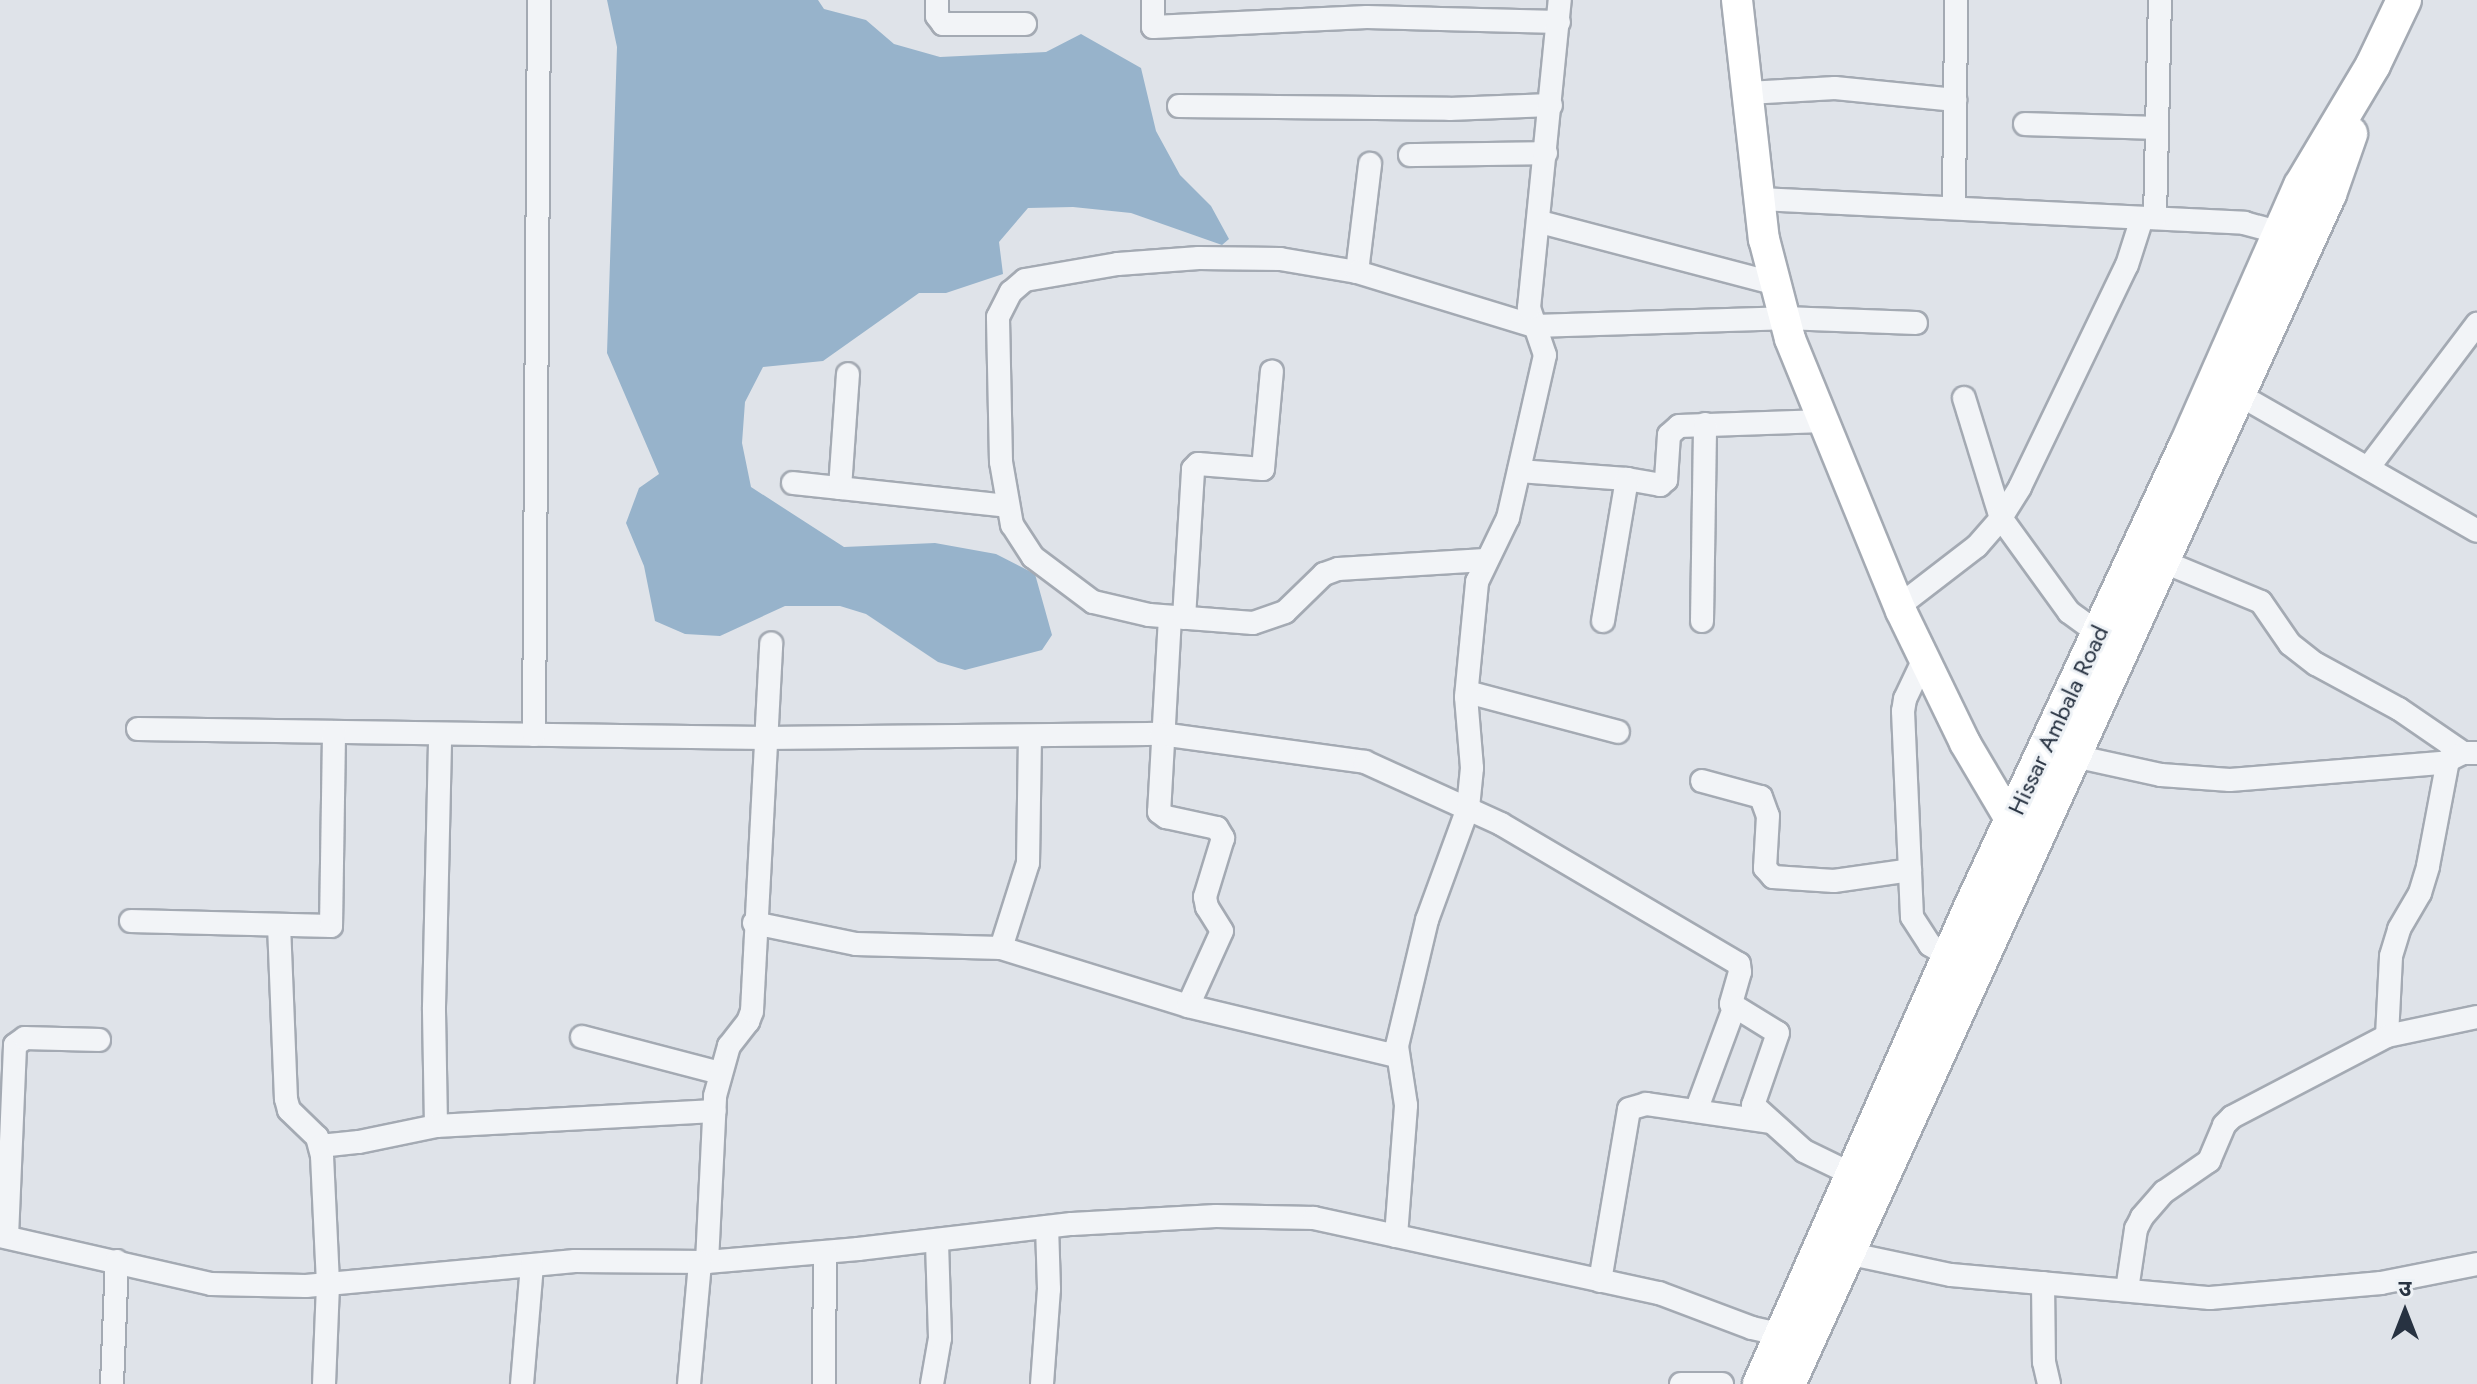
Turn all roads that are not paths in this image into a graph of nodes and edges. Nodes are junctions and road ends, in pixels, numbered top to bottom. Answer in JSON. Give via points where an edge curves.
{"nodes":[{"id":1,"x":539,"y":0,"type":"edge"},
{"id":2,"x":937,"y":0,"type":"edge"},
{"id":3,"x":1153,"y":0,"type":"edge"},
{"id":4,"x":1737,"y":0,"type":"edge"},
{"id":5,"x":1956,"y":0,"type":"edge"},
{"id":6,"x":2160,"y":0,"type":"edge"},
{"id":7,"x":2404,"y":0,"type":"edge"},
{"id":8,"x":1559,"y":11,"type":"edge"},
{"id":9,"x":1025,"y":24,"type":"dead end"},
{"id":10,"x":2373,"y":65,"type":"junction"},
{"id":11,"x":1748,"y":93,"type":"junction"},
{"id":12,"x":1955,"y":100,"type":"junction"},
{"id":13,"x":1551,"y":105,"type":"junction"},
{"id":14,"x":1179,"y":106,"type":"dead end"},
{"id":15,"x":2025,"y":124,"type":"dead end"},
{"id":16,"x":2157,"y":128,"type":"junction"},
{"id":17,"x":1546,"y":153,"type":"junction"},
{"id":18,"x":1410,"y":155,"type":"dead end"},
{"id":19,"x":1370,"y":164,"type":"dead end"},
{"id":20,"x":1760,"y":199,"type":"junction"},
{"id":21,"x":1954,"y":208,"type":"junction"},
{"id":22,"x":2149,"y":218,"type":"junction"},
{"id":23,"x":1540,"y":222,"type":"junction"},
{"id":24,"x":2281,"y":233,"type":"junction"},
{"id":25,"x":1357,"y":272,"type":"junction"},
{"id":26,"x":1776,"y":284,"type":"junction"},
{"id":27,"x":1784,"y":318,"type":"junction"},
{"id":28,"x":1916,"y":323,"type":"dead end"},
{"id":29,"x":1534,"y":326,"type":"junction"},
{"id":30,"x":2476,"y":326,"type":"edge"},
{"id":31,"x":1272,"y":371,"type":"dead end"},
{"id":32,"x":848,"y":374,"type":"dead end"},
{"id":33,"x":2238,"y":394,"type":"junction"},
{"id":34,"x":1964,"y":398,"type":"dead end"},
{"id":35,"x":1824,"y":421,"type":"junction"},
{"id":36,"x":1705,"y":424,"type":"junction"},
{"id":37,"x":2368,"y":468,"type":"junction"},
{"id":38,"x":1519,"y":471,"type":"junction"},
{"id":39,"x":1627,"y":479,"type":"junction"},
{"id":40,"x":793,"y":483,"type":"dead end"},
{"id":41,"x":840,"y":488,"type":"junction"},
{"id":42,"x":1008,"y":506,"type":"junction"},
{"id":43,"x":2001,"y":518,"type":"junction"},
{"id":44,"x":2477,"y":531,"type":"edge"},
{"id":45,"x":1485,"y":560,"type":"junction"},
{"id":46,"x":2162,"y":561,"type":"junction"},
{"id":47,"x":1899,"y":606,"type":"junction"},
{"id":48,"x":1177,"y":617,"type":"junction"},
{"id":49,"x":1603,"y":621,"type":"dead end"},
{"id":50,"x":1702,"y":621,"type":"dead end"},
{"id":51,"x":2099,"y":634,"type":"junction"},
{"id":52,"x":771,"y":643,"type":"dead end"},
{"id":53,"x":1924,"y":659,"type":"junction"},
{"id":54,"x":1467,"y":692,"type":"junction"},
{"id":55,"x":138,"y":729,"type":"dead end"},
{"id":56,"x":334,"y":732,"type":"junction"},
{"id":57,"x":1618,"y":732,"type":"dead end"},
{"id":58,"x":440,"y":734,"type":"junction"},
{"id":59,"x":1161,"y":734,"type":"junction"},
{"id":60,"x":534,"y":735,"type":"junction"},
{"id":61,"x":1030,"y":737,"type":"junction"},
{"id":62,"x":765,"y":738,"type":"junction"},
{"id":63,"x":2463,"y":755,"type":"edge"},
{"id":64,"x":2074,"y":756,"type":"junction"},
{"id":65,"x":1702,"y":781,"type":"dead end"},
{"id":66,"x":1468,"y":808,"type":"junction"},
{"id":67,"x":2012,"y":819,"type":"junction"},
{"id":68,"x":2029,"y":856,"type":"junction"},
{"id":69,"x":1910,"y":870,"type":"junction"},
{"id":70,"x":131,"y":921,"type":"dead end"},
{"id":71,"x":754,"y":923,"type":"junction"},
{"id":72,"x":279,"y":925,"type":"junction"},
{"id":73,"x":1001,"y":948,"type":"junction"},
{"id":74,"x":1949,"y":956,"type":"junction"},
{"id":75,"x":1188,"y":1006,"type":"junction"},
{"id":76,"x":1734,"y":1008,"type":"junction"},
{"id":77,"x":2477,"y":1017,"type":"edge"},
{"id":78,"x":2387,"y":1036,"type":"junction"},
{"id":79,"x":582,"y":1037,"type":"dead end"},
{"id":80,"x":99,"y":1040,"type":"dead end"},
{"id":81,"x":1397,"y":1056,"type":"junction"},
{"id":82,"x":720,"y":1073,"type":"junction"},
{"id":83,"x":715,"y":1111,"type":"junction"},
{"id":84,"x":1696,"y":1111,"type":"junction"},
{"id":85,"x":1772,"y":1122,"type":"junction"},
{"id":86,"x":436,"y":1126,"type":"junction"},
{"id":87,"x":320,"y":1146,"type":"junction"},
{"id":88,"x":1866,"y":1181,"type":"junction"},
{"id":89,"x":1047,"y":1227,"type":"junction"},
{"id":90,"x":4,"y":1236,"type":"edge"},
{"id":91,"x":1396,"y":1236,"type":"junction"},
{"id":92,"x":937,"y":1240,"type":"junction"},
{"id":93,"x":1834,"y":1250,"type":"junction"},
{"id":94,"x":825,"y":1252,"type":"junction"},
{"id":95,"x":117,"y":1261,"type":"junction"},
{"id":96,"x":704,"y":1262,"type":"junction"},
{"id":97,"x":2477,"y":1264,"type":"edge"},
{"id":98,"x":532,"y":1265,"type":"junction"},
{"id":99,"x":1600,"y":1281,"type":"junction"},
{"id":100,"x":2043,"y":1283,"type":"junction"},
{"id":101,"x":328,"y":1285,"type":"junction"},
{"id":102,"x":2127,"y":1290,"type":"junction"},
{"id":103,"x":1795,"y":1337,"type":"junction"},
{"id":104,"x":112,"y":1384,"type":"edge"},
{"id":105,"x":324,"y":1384,"type":"edge"},
{"id":106,"x":522,"y":1384,"type":"edge"},
{"id":107,"x":689,"y":1384,"type":"edge"},
{"id":108,"x":824,"y":1384,"type":"edge"},
{"id":109,"x":932,"y":1384,"type":"edge"},
{"id":110,"x":1042,"y":1384,"type":"edge"},
{"id":111,"x":1681,"y":1384,"type":"edge"},
{"id":112,"x":1722,"y":1384,"type":"edge"},
{"id":113,"x":1760,"y":1384,"type":"edge"},
{"id":114,"x":1788,"y":1384,"type":"edge"},
{"id":115,"x":2049,"y":1384,"type":"edge"}],
"edges":[{"from":1,"to":60,"type":"street"},
{"from":2,"to":9,"type":"street","via":[[943,24]]},
{"from":3,"to":8,"type":"street","via":[[1153,27]]},
{"from":4,"to":11,"type":"street"},
{"from":5,"to":12,"type":"street"},
{"from":6,"to":16,"type":"street"},
{"from":7,"to":10,"type":"main road","name":"Hissar Ambala Road"},
{"from":8,"to":13,"type":"street"},
{"from":10,"to":24,"type":"main road","name":"Hissar Ambala Road","via":[[2301,186]]},
{"from":10,"to":33,"type":"main road","name":"Hissar Ambala Road","via":[[2329,194]]},
{"from":11,"to":12,"type":"street","via":[[1835,88]]},
{"from":11,"to":20,"type":"street"},
{"from":12,"to":21,"type":"street"},
{"from":13,"to":14,"type":"street"},
{"from":13,"to":17,"type":"street"},
{"from":15,"to":16,"type":"street"},
{"from":16,"to":22,"type":"street"},
{"from":17,"to":18,"type":"street"},
{"from":17,"to":23,"type":"street"},
{"from":19,"to":25,"type":"street"},
{"from":20,"to":21,"type":"street"},
{"from":20,"to":26,"type":"street"},
{"from":21,"to":22,"type":"street"},
{"from":22,"to":24,"type":"street","via":[[2244,223]]},
{"from":22,"to":43,"type":"street"},
{"from":23,"to":26,"type":"street"},
{"from":23,"to":29,"type":"street","via":[[1529,308]]},
{"from":24,"to":51,"type":"main road","name":"Hissar Ambala Road"},
{"from":25,"to":29,"type":"street"},
{"from":25,"to":42,"type":"street","via":[[1280,259],[1199,258],[1118,264],[1025,280],[1011,292],[998,317],[1001,462]]},
{"from":26,"to":27,"type":"street"},
{"from":27,"to":28,"type":"street"},
{"from":27,"to":29,"type":"street"},
{"from":27,"to":35,"type":"street"},
{"from":29,"to":38,"type":"street","via":[[1545,355]]},
{"from":30,"to":37,"type":"street"},
{"from":31,"to":48,"type":"street","via":[[1263,469],[1198,464],[1193,469]]},
{"from":32,"to":41,"type":"street"},
{"from":33,"to":37,"type":"street"},
{"from":33,"to":46,"type":"main road","name":"Hissar Ambala Road"},
{"from":34,"to":43,"type":"street"},
{"from":35,"to":36,"type":"street"},
{"from":35,"to":47,"type":"street"},
{"from":36,"to":39,"type":"street","via":[[1672,430],[1664,483]]},
{"from":36,"to":50,"type":"street"},
{"from":37,"to":44,"type":"street"},
{"from":38,"to":39,"type":"street"},
{"from":38,"to":45,"type":"street","via":[[1508,518]]},
{"from":39,"to":49,"type":"street"},
{"from":40,"to":41,"type":"street"},
{"from":41,"to":42,"type":"street"},
{"from":42,"to":48,"type":"street","via":[[1012,525],[1033,557],[1093,602]]},
{"from":43,"to":47,"type":"street","via":[[1977,546]]},
{"from":43,"to":51,"type":"street","via":[[2069,612]]},
{"from":45,"to":48,"type":"street","via":[[1338,569],[1324,574],[1285,612],[1253,623]]},
{"from":45,"to":54,"type":"street","via":[[1474,599]]},
{"from":46,"to":63,"type":"street","via":[[2261,602],[2290,644],[2316,664],[2399,709]]},
{"from":46,"to":64,"type":"main road","name":"Hissar Ambala Road"},
{"from":47,"to":53,"type":"street"},
{"from":48,"to":59,"type":"street"},
{"from":51,"to":67,"type":"main road","name":"Hissar Ambala Road"},
{"from":52,"to":62,"type":"street"},
{"from":53,"to":67,"type":"street","via":[[1965,743]]},
{"from":53,"to":69,"type":"street","via":[[1903,711]]},
{"from":54,"to":57,"type":"street"},
{"from":54,"to":66,"type":"street","via":[[1472,768]]},
{"from":55,"to":56,"type":"street"},
{"from":56,"to":58,"type":"street"},
{"from":56,"to":72,"type":"street","via":[[332,924]]},
{"from":58,"to":60,"type":"street"},
{"from":58,"to":86,"type":"street"},
{"from":59,"to":61,"type":"street"},
{"from":59,"to":66,"type":"street","via":[[1365,762]]},
{"from":59,"to":75,"type":"street","via":[[1159,812],[1217,828],[1223,838],[1205,897],[1222,931]]},
{"from":60,"to":62,"type":"street"},
{"from":61,"to":62,"type":"street"},
{"from":61,"to":73,"type":"street","via":[[1028,863]]},
{"from":62,"to":71,"type":"street"},
{"from":63,"to":64,"type":"street","via":[[2230,780],[2161,775]]},
{"from":63,"to":78,"type":"street","via":[[2420,893],[2399,929],[2391,956]]},
{"from":64,"to":68,"type":"main road","name":"Hissar Ambala Road"},
{"from":65,"to":69,"type":"street","via":[[1761,797],[1768,816],[1765,868],[1773,877],[1834,881]]},
{"from":66,"to":76,"type":"street","via":[[1739,964]]},
{"from":66,"to":81,"type":"street","via":[[1427,920]]},
{"from":67,"to":68,"type":"street"},
{"from":67,"to":74,"type":"main road","name":"Hissar Ambala Road"},
{"from":68,"to":88,"type":"main road","name":"Hissar Ambala Road"},
{"from":69,"to":74,"type":"street","via":[[1912,917],[1930,945]]},
{"from":70,"to":72,"type":"street"},
{"from":71,"to":73,"type":"street","via":[[856,944]]},
{"from":71,"to":82,"type":"street","via":[[752,1011],[729,1046]]},
{"from":72,"to":87,"type":"street","via":[[286,1099],[289,1110]]},
{"from":73,"to":75,"type":"street"},
{"from":74,"to":88,"type":"main road","name":"Hissar Ambala Road"},
{"from":75,"to":81,"type":"street"},
{"from":76,"to":84,"type":"street"},
{"from":76,"to":85,"type":"street","via":[[1778,1033],[1753,1105]]},
{"from":77,"to":78,"type":"street"},
{"from":78,"to":102,"type":"street","via":[[2232,1117],[2209,1161],[2164,1192],[2142,1217]]},
{"from":79,"to":82,"type":"street"},
{"from":80,"to":90,"type":"street","via":[[25,1038],[15,1045]]},
{"from":81,"to":91,"type":"street","via":[[1406,1105]]},
{"from":82,"to":83,"type":"street"},
{"from":83,"to":86,"type":"street"},
{"from":83,"to":96,"type":"street"},
{"from":84,"to":85,"type":"street"},
{"from":84,"to":99,"type":"street","via":[[1646,1104],[1629,1109]]},
{"from":85,"to":88,"type":"street","via":[[1804,1151]]},
{"from":86,"to":87,"type":"street"},
{"from":87,"to":101,"type":"street"},
{"from":88,"to":93,"type":"main road","name":"Hissar Ambala Road"},
{"from":89,"to":91,"type":"street","via":[[1216,1216],[1314,1218]]},
{"from":89,"to":92,"type":"street"},
{"from":89,"to":110,"type":"street"},
{"from":90,"to":95,"type":"street"},
{"from":91,"to":99,"type":"street"},
{"from":92,"to":94,"type":"street"},
{"from":92,"to":109,"type":"street","via":[[940,1338]]},
{"from":93,"to":100,"type":"street","via":[[1951,1275]]},
{"from":93,"to":103,"type":"main road","name":"Hissar Ambala Road"},
{"from":94,"to":96,"type":"street"},
{"from":94,"to":108,"type":"street"},
{"from":95,"to":101,"type":"street","via":[[211,1284]]},
{"from":95,"to":104,"type":"street"},
{"from":96,"to":98,"type":"street"},
{"from":96,"to":107,"type":"street"},
{"from":97,"to":102,"type":"street","via":[[2381,1283],[2210,1298]]},
{"from":98,"to":101,"type":"street"},
{"from":98,"to":106,"type":"street"},
{"from":99,"to":103,"type":"street","via":[[1659,1293],[1752,1328]]},
{"from":100,"to":102,"type":"street"},
{"from":100,"to":115,"type":"street"},
{"from":101,"to":105,"type":"street"},
{"from":103,"to":113,"type":"main road","name":"Hissar Ambala Road"},
{"from":103,"to":114,"type":"main road","name":"Hissar Ambala Road"},
{"from":111,"to":112,"type":"street"}]}
